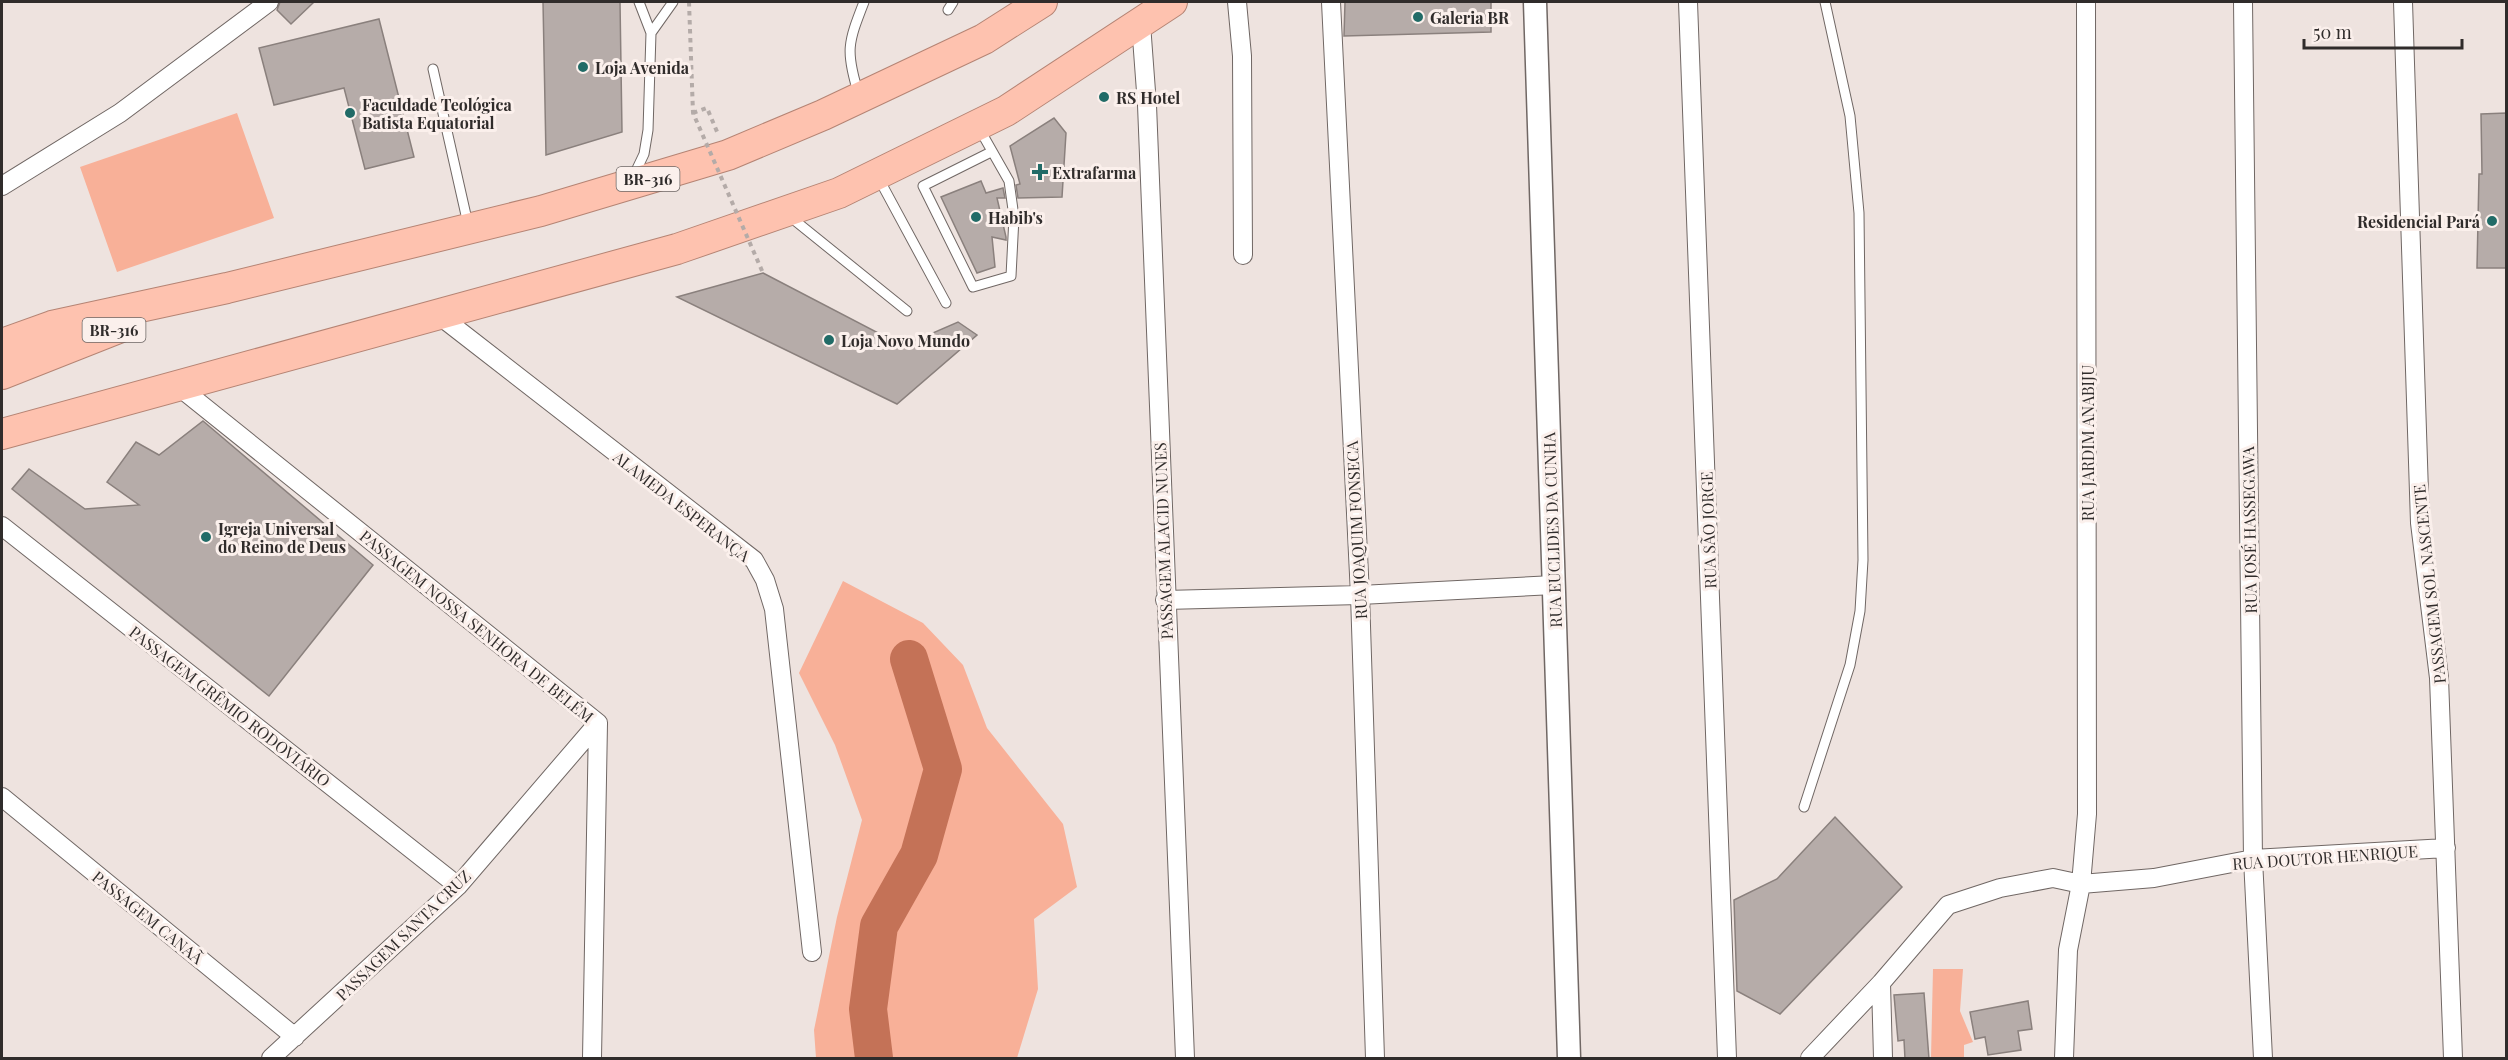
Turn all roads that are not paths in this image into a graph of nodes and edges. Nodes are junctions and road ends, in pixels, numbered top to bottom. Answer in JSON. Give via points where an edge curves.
{"nodes":[{"id":1,"x":268,"y":2,"type":"edge"},
{"id":2,"x":639,"y":2,"type":"edge"},
{"id":3,"x":673,"y":2,"type":"edge"},
{"id":4,"x":864,"y":2,"type":"edge"},
{"id":5,"x":1172,"y":2,"type":"edge"},
{"id":6,"x":1237,"y":2,"type":"edge"},
{"id":7,"x":1331,"y":2,"type":"edge"},
{"id":8,"x":1535,"y":2,"type":"edge"},
{"id":9,"x":1688,"y":2,"type":"edge"},
{"id":10,"x":1826,"y":2,"type":"edge"},
{"id":11,"x":2086,"y":2,"type":"edge"},
{"id":12,"x":2243,"y":2,"type":"edge"},
{"id":13,"x":2403,"y":2,"type":"edge"},
{"id":14,"x":1027,"y":7,"type":"edge"},
{"id":15,"x":1141,"y":24,"type":"junction"},
{"id":16,"x":651,"y":33,"type":"junction"},
{"id":17,"x":433,"y":69,"type":"dead end"},
{"id":18,"x":860,"y":97,"type":"junction"},
{"id":19,"x":977,"y":125,"type":"junction"},
{"id":20,"x":992,"y":152,"type":"junction"},
{"id":21,"x":876,"y":175,"type":"junction"},
{"id":22,"x":629,"y":185,"type":"junction"},
{"id":23,"x":2,"y":186,"type":"edge"},
{"id":24,"x":784,"y":212,"type":"junction"},
{"id":25,"x":470,"y":229,"type":"junction"},
{"id":26,"x":1244,"y":255,"type":"dead end"},
{"id":27,"x":227,"y":288,"type":"junction"},
{"id":28,"x":946,"y":303,"type":"dead end"},
{"id":29,"x":907,"y":311,"type":"dead end"},
{"id":30,"x":440,"y":316,"type":"junction"},
{"id":31,"x":2,"y":344,"type":"edge"},
{"id":32,"x":2,"y":374,"type":"edge"},
{"id":33,"x":178,"y":386,"type":"junction"},
{"id":34,"x":3,"y":435,"type":"edge"},
{"id":35,"x":2,"y":526,"type":"edge"},
{"id":36,"x":1554,"y":585,"type":"junction"},
{"id":37,"x":1360,"y":595,"type":"junction"},
{"id":38,"x":1165,"y":600,"type":"junction"},
{"id":39,"x":598,"y":723,"type":"junction"},
{"id":40,"x":2,"y":797,"type":"edge"},
{"id":41,"x":1804,"y":807,"type":"dead end"},
{"id":42,"x":2446,"y":848,"type":"junction"},
{"id":43,"x":2253,"y":859,"type":"junction"},
{"id":44,"x":2082,"y":884,"type":"junction"},
{"id":45,"x":458,"y":886,"type":"junction"},
{"id":46,"x":812,"y":952,"type":"dead end"},
{"id":47,"x":1881,"y":983,"type":"junction"},
{"id":48,"x":295,"y":1037,"type":"junction"},
{"id":49,"x":271,"y":1059,"type":"edge"},
{"id":50,"x":592,"y":1059,"type":"edge"},
{"id":51,"x":1185,"y":1059,"type":"edge"},
{"id":52,"x":1375,"y":1059,"type":"edge"},
{"id":53,"x":1569,"y":1059,"type":"edge"},
{"id":54,"x":1727,"y":1059,"type":"edge"},
{"id":55,"x":1810,"y":1059,"type":"edge"},
{"id":56,"x":1883,"y":1059,"type":"edge"},
{"id":57,"x":2064,"y":1059,"type":"edge"},
{"id":58,"x":2263,"y":1059,"type":"edge"},
{"id":59,"x":2453,"y":1059,"type":"edge"}],
"edges":[{"from":1,"to":23,"type":"street","via":[[120,114]]},
{"from":2,"to":16,"type":"lane"},
{"from":3,"to":16,"type":"lane"},
{"from":4,"to":18,"type":"lane","via":[[849,44],[850,66]]},
{"from":5,"to":15,"type":"highway"},
{"from":6,"to":26,"type":"street","via":[[1242,56]]},
{"from":7,"to":37,"type":"street","name":"RUA JOAQUIM FONSECA"},
{"from":8,"to":36,"type":"street","name":"RUA EUCLIDES DA CUNHA"},
{"from":9,"to":54,"type":"street","name":"RUA SÃO JORGE"},
{"from":10,"to":41,"type":"lane","via":[[1850,116],[1859,213],[1863,560],[1860,612],[1850,665]]},
{"from":11,"to":44,"type":"street","name":"RUA JARDIM ANABIJU","via":[[2087,814]]},
{"from":12,"to":43,"type":"street","name":"RUA JOSÉ HASSEGAWA"},
{"from":13,"to":42,"type":"street","name":"PASSAGEM SOL NASCENTE","via":[[2420,523],[2439,678]]},
{"from":14,"to":18,"type":"highway","number":"BR-316","via":[[984,39]]},
{"from":15,"to":19,"type":"highway","via":[[1006,111]]},
{"from":15,"to":38,"type":"street","name":"PASSAGEM ALACID NUNES"},
{"from":16,"to":22,"type":"lane","via":[[646,144]]},
{"from":17,"to":25,"type":"lane"},
{"from":18,"to":22,"type":"highway","number":"BR-316","via":[[728,155]]},
{"from":19,"to":20,"type":"lane"},
{"from":19,"to":21,"type":"highway"},
{"from":20,"to":20,"type":"lane","via":[[1009,181],[1014,217],[1011,276],[973,287],[923,186]]},
{"from":21,"to":24,"type":"highway"},
{"from":21,"to":28,"type":"lane"},
{"from":22,"to":25,"type":"highway","number":"BR-316"},
{"from":24,"to":29,"type":"lane"},
{"from":24,"to":30,"type":"highway","via":[[677,249]]},
{"from":25,"to":27,"type":"highway","number":"BR-316"},
{"from":27,"to":31,"type":"highway","via":[[52,326]]},
{"from":27,"to":32,"type":"highway","number":"BR-316"},
{"from":30,"to":33,"type":"highway"},
{"from":30,"to":46,"type":"street","name":"ALAMEDA ESPERANÇA","via":[[753,560],[765,580],[774,609]]},
{"from":33,"to":34,"type":"highway"},
{"from":33,"to":39,"type":"street","name":"PASSAGEM NOSSA SENHORA DE BELÉM"},
{"from":35,"to":45,"type":"street","name":"PASSAGEM GRÊMIO RODOVIÁRIO"},
{"from":36,"to":37,"type":"street"},
{"from":36,"to":53,"type":"street","name":"RUA EUCLIDES DA CUNHA"},
{"from":37,"to":38,"type":"street"},
{"from":37,"to":52,"type":"street","name":"RUA JOAQUIM FONSECA"},
{"from":38,"to":51,"type":"street","name":"PASSAGEM ALACID NUNES"},
{"from":39,"to":45,"type":"street","name":"PASSAGEM SANTA CRUZ"},
{"from":39,"to":50,"type":"street","name":"PASSAGEM NOSSA SENHORA DE BELÉM"},
{"from":40,"to":48,"type":"street","name":"PASSAGEM CANAÃ"},
{"from":42,"to":43,"type":"street","name":"RUA DOUTOR HENRIQUE"},
{"from":42,"to":59,"type":"street","name":"PASSAGEM SOL NASCENTE"},
{"from":43,"to":44,"type":"street","name":"RUA DOUTOR HENRIQUE","via":[[2154,878]]},
{"from":43,"to":58,"type":"street","name":"RUA JOSÉ HASSEGAWA"},
{"from":44,"to":47,"type":"street","name":"RUA DOUTOR HENRIQUE","via":[[2053,878],[2000,888],[1948,905]]},
{"from":44,"to":57,"type":"street","name":"RUA JARDIM ANABIJU","via":[[2068,950]]},
{"from":45,"to":48,"type":"street","name":"PASSAGEM SANTA CRUZ"},
{"from":47,"to":55,"type":"street","name":"RUA DOUTOR HENRIQUE"},
{"from":47,"to":56,"type":"street"},
{"from":48,"to":49,"type":"street","name":"PASSAGEM SANTA CRUZ"}]}
